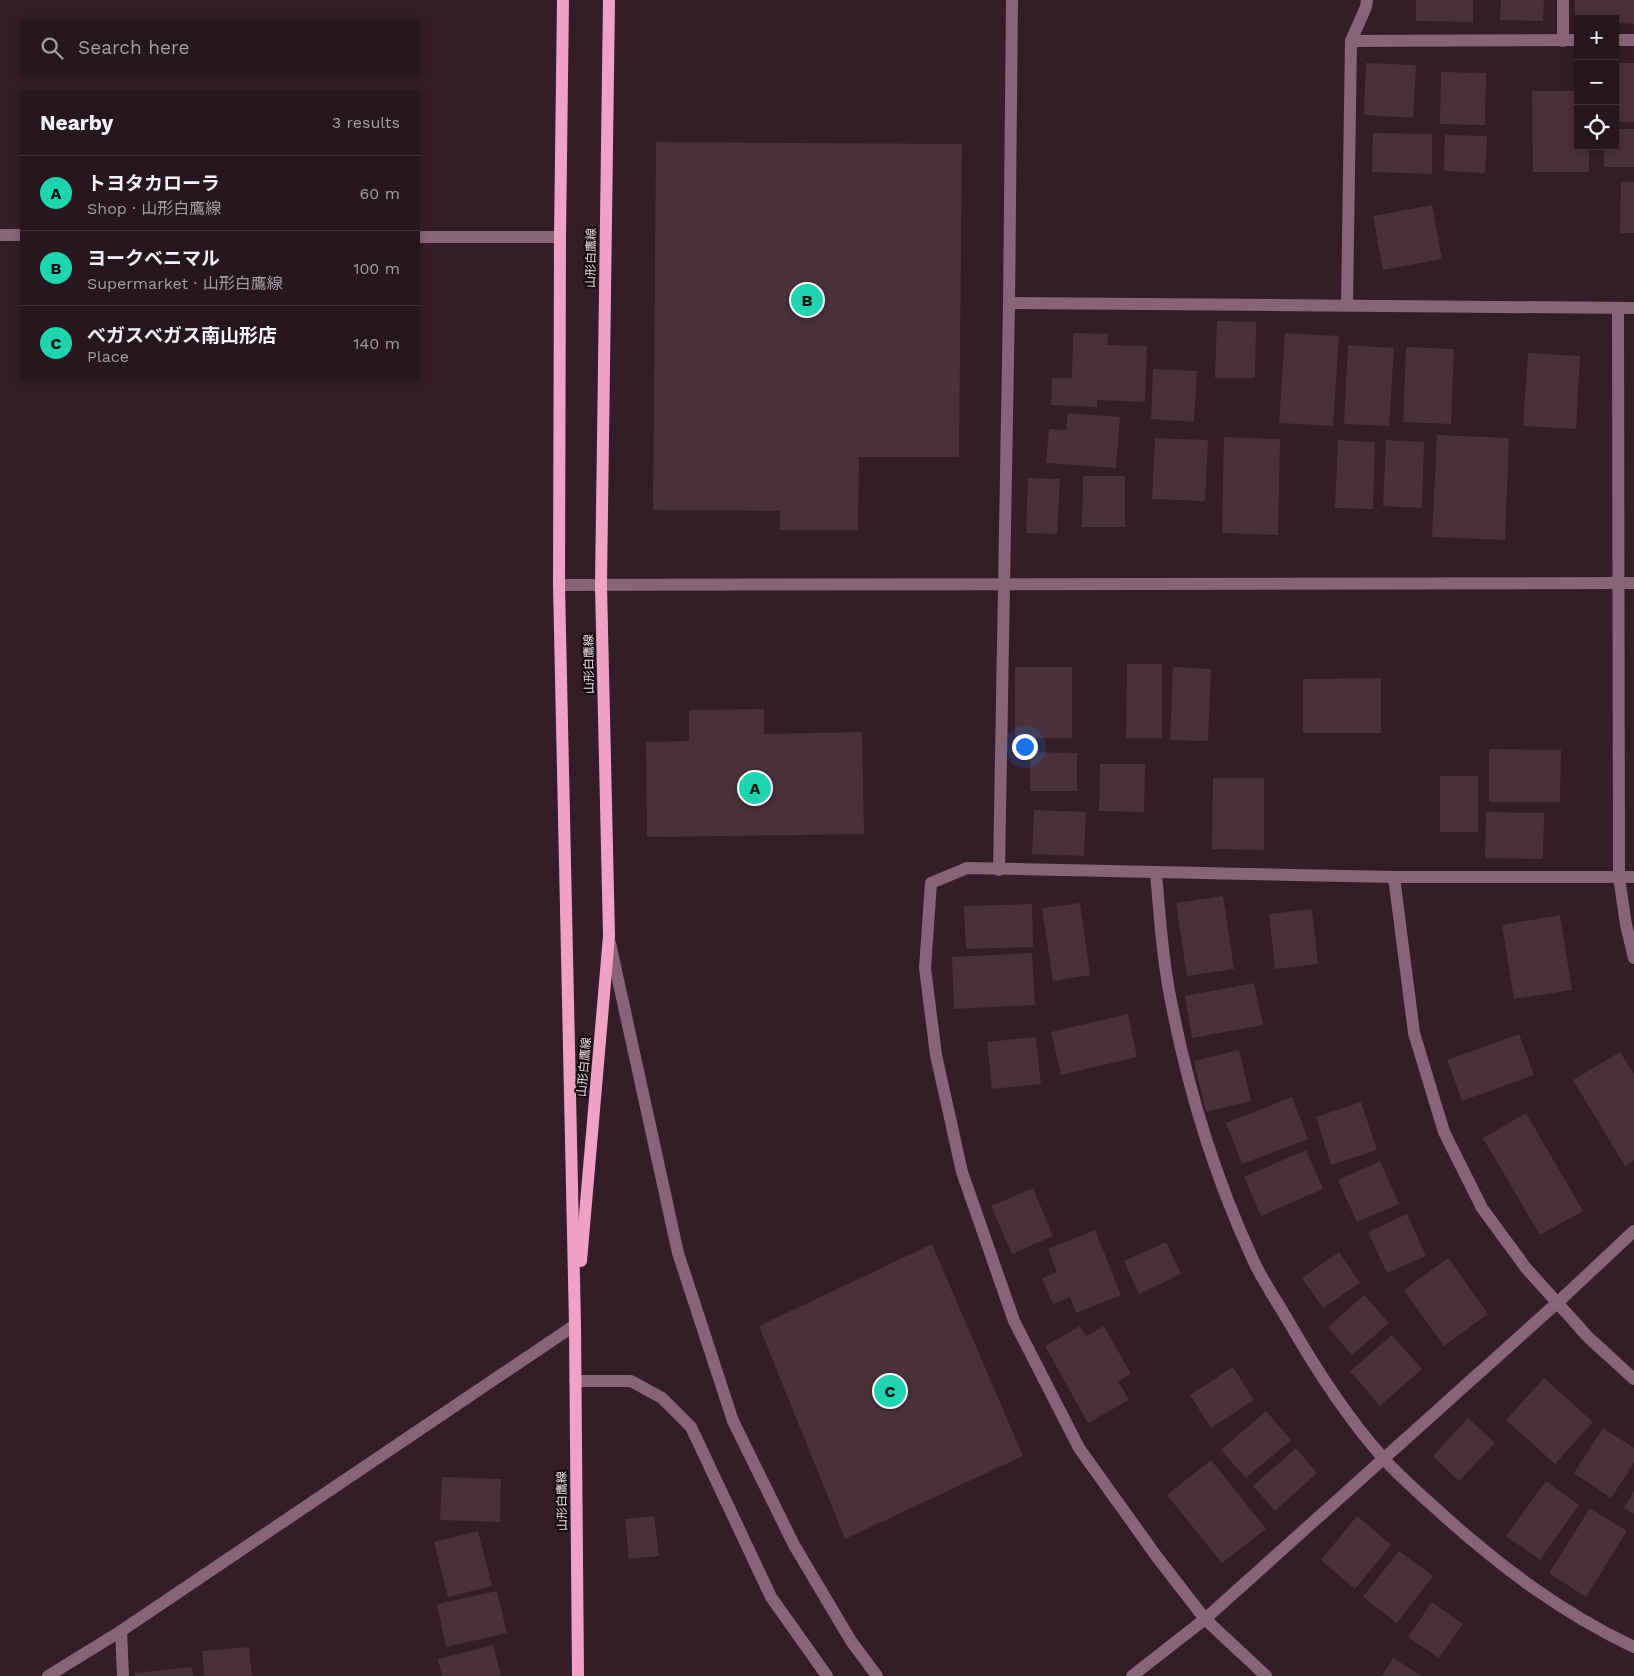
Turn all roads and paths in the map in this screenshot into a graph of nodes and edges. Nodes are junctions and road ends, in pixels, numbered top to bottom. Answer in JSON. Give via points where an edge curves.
{"nodes":[{"id":1,"x":562,"y":0,"type":"edge"},
{"id":2,"x":608,"y":0,"type":"edge"},
{"id":3,"x":1012,"y":0,"type":"edge"},
{"id":4,"x":1367,"y":0,"type":"edge"},
{"id":5,"x":1563,"y":0,"type":"edge"},
{"id":6,"x":1574,"y":40,"type":"edge"},
{"id":7,"x":1619,"y":40,"type":"edge"},
{"id":8,"x":1634,"y":40,"type":"edge"},
{"id":9,"x":1350,"y":41,"type":"junction"},
{"id":10,"x":1563,"y":41,"type":"junction"},
{"id":11,"x":0,"y":235,"type":"edge"},
{"id":12,"x":20,"y":235,"type":"edge"},
{"id":13,"x":420,"y":237,"type":"edge"},
{"id":14,"x":560,"y":237,"type":"junction"},
{"id":15,"x":1009,"y":303,"type":"junction"},
{"id":16,"x":1347,"y":305,"type":"junction"},
{"id":17,"x":1618,"y":308,"type":"junction"},
{"id":18,"x":1634,"y":308,"type":"edge"},
{"id":19,"x":1003,"y":583,"type":"junction"},
{"id":20,"x":1618,"y":583,"type":"junction"},
{"id":21,"x":1634,"y":583,"type":"edge"},
{"id":22,"x":560,"y":585,"type":"junction"},
{"id":23,"x":601,"y":585,"type":"junction"},
{"id":24,"x":999,"y":870,"type":"junction"},
{"id":25,"x":1156,"y":873,"type":"junction"},
{"id":26,"x":1619,"y":876,"type":"junction"},
{"id":27,"x":1394,"y":877,"type":"junction"},
{"id":28,"x":1634,"y":877,"type":"edge"},
{"id":29,"x":609,"y":936,"type":"junction"},
{"id":30,"x":1634,"y":958,"type":"edge"},
{"id":31,"x":1634,"y":1231,"type":"edge"},
{"id":32,"x":1557,"y":1303,"type":"junction"},
{"id":33,"x":575,"y":1326,"type":"junction"},
{"id":34,"x":1634,"y":1378,"type":"edge"},
{"id":35,"x":575,"y":1381,"type":"junction"},
{"id":36,"x":1383,"y":1458,"type":"junction"},
{"id":37,"x":1205,"y":1619,"type":"junction"},
{"id":38,"x":121,"y":1631,"type":"junction"},
{"id":39,"x":1634,"y":1648,"type":"edge"},
{"id":40,"x":48,"y":1676,"type":"edge"},
{"id":41,"x":123,"y":1676,"type":"edge"},
{"id":42,"x":578,"y":1676,"type":"edge"},
{"id":43,"x":827,"y":1676,"type":"edge"},
{"id":44,"x":876,"y":1676,"type":"edge"},
{"id":45,"x":1132,"y":1676,"type":"edge"},
{"id":46,"x":1266,"y":1676,"type":"edge"}],
"edges":[{"from":1,"to":14,"type":"main road","name":"山形白鷹線"},
{"from":2,"to":23,"type":"main road","name":"山形白鷹線"},
{"from":3,"to":15,"type":"street"},
{"from":4,"to":9,"type":"street"},
{"from":5,"to":10,"type":"street"},
{"from":6,"to":10,"type":"street"},
{"from":7,"to":8,"type":"street"},
{"from":9,"to":10,"type":"street"},
{"from":9,"to":16,"type":"street"},
{"from":11,"to":12,"type":"street"},
{"from":13,"to":14,"type":"street"},
{"from":14,"to":22,"type":"main road","name":"山形白鷹線"},
{"from":15,"to":16,"type":"street"},
{"from":15,"to":19,"type":"street"},
{"from":16,"to":17,"type":"street"},
{"from":17,"to":18,"type":"street"},
{"from":17,"to":20,"type":"street"},
{"from":19,"to":20,"type":"street"},
{"from":19,"to":23,"type":"street"},
{"from":19,"to":24,"type":"street"},
{"from":20,"to":21,"type":"street"},
{"from":20,"to":26,"type":"street"},
{"from":22,"to":23,"type":"street"},
{"from":22,"to":33,"type":"main road","name":"山形白鷹線"},
{"from":23,"to":29,"type":"main road","name":"山形白鷹線"},
{"from":24,"to":25,"type":"street"},
{"from":24,"to":37,"type":"street","via":[[967,868],[931,883],[925,968],[936,1055],[962,1172],[1014,1321],[1080,1448]]},
{"from":25,"to":27,"type":"street"},
{"from":25,"to":36,"type":"street","via":[[1172,1010],[1192,1091],[1221,1184],[1255,1264],[1344,1410]]},
{"from":26,"to":27,"type":"street"},
{"from":26,"to":28,"type":"street"},
{"from":26,"to":30,"type":"street"},
{"from":27,"to":32,"type":"street","via":[[1414,1033],[1444,1132],[1482,1208],[1526,1268]]},
{"from":29,"to":33,"type":"main road","name":"山形白鷹線"},
{"from":29,"to":44,"type":"street","via":[[678,1253],[733,1421],[794,1544],[851,1641]]},
{"from":31,"to":32,"type":"street"},
{"from":32,"to":34,"type":"street","via":[[1588,1338]]},
{"from":32,"to":36,"type":"street"},
{"from":33,"to":35,"type":"main road","name":"山形白鷹線"},
{"from":33,"to":38,"type":"street"},
{"from":35,"to":42,"type":"main road","name":"山形白鷹線"},
{"from":35,"to":43,"type":"street","via":[[631,1382],[662,1398],[691,1428],[771,1597]]},
{"from":36,"to":37,"type":"street"},
{"from":36,"to":39,"type":"street","via":[[1480,1549],[1545,1598]]},
{"from":37,"to":45,"type":"street"},
{"from":37,"to":46,"type":"street"},
{"from":38,"to":40,"type":"street"},
{"from":38,"to":41,"type":"street"}]}
